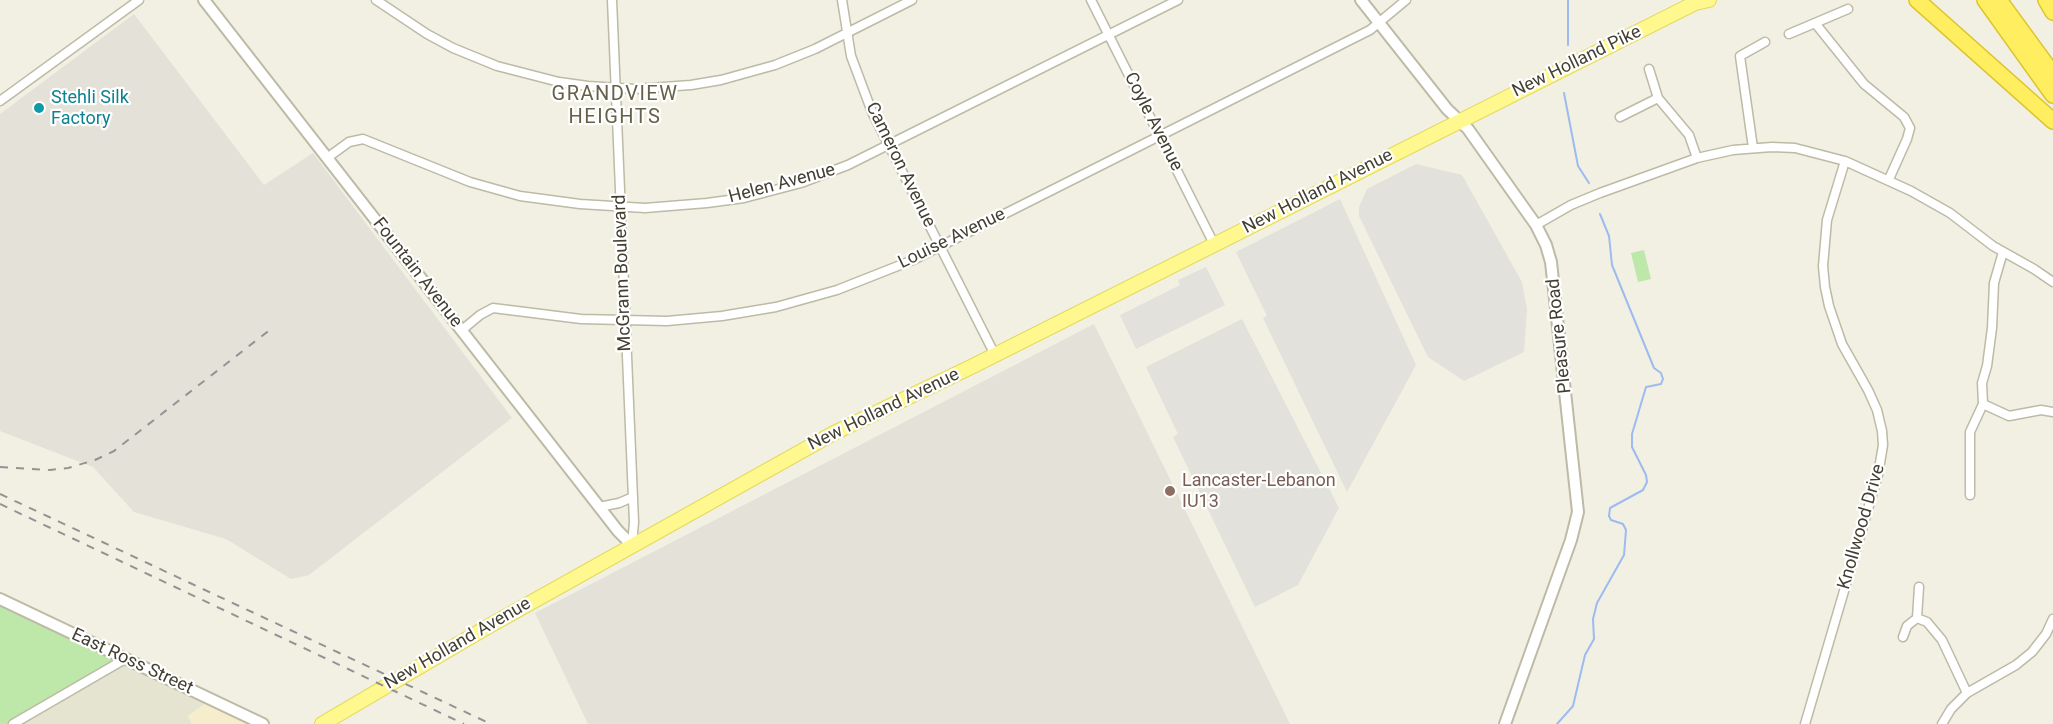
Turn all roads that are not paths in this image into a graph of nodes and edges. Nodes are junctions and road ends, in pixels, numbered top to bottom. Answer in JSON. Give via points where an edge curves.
{"nodes":[{"id":1,"x":139,"y":0,"type":"edge"},
{"id":2,"x":204,"y":0,"type":"edge"},
{"id":3,"x":376,"y":0,"type":"edge"},
{"id":4,"x":612,"y":0,"type":"edge"},
{"id":5,"x":842,"y":0,"type":"edge"},
{"id":6,"x":912,"y":0,"type":"edge"},
{"id":7,"x":1091,"y":0,"type":"edge"},
{"id":8,"x":1178,"y":0,"type":"edge"},
{"id":9,"x":1361,"y":0,"type":"edge"},
{"id":10,"x":1406,"y":0,"type":"edge"},
{"id":11,"x":1709,"y":0,"type":"edge"},
{"id":12,"x":1917,"y":0,"type":"edge"},
{"id":13,"x":1985,"y":0,"type":"edge"},
{"id":14,"x":1999,"y":0,"type":"edge"},
{"id":15,"x":2046,"y":0,"type":"edge"},
{"id":16,"x":1696,"y":2,"type":"edge"},
{"id":17,"x":1848,"y":9,"type":"dead end"},
{"id":18,"x":2053,"y":12,"type":"edge"},
{"id":19,"x":1379,"y":23,"type":"junction"},
{"id":20,"x":1815,"y":23,"type":"junction"},
{"id":21,"x":846,"y":33,"type":"junction"},
{"id":22,"x":1789,"y":34,"type":"dead end"},
{"id":23,"x":1109,"y":35,"type":"junction"},
{"id":24,"x":1765,"y":42,"type":"dead end"},
{"id":25,"x":1648,"y":69,"type":"dead end"},
{"id":26,"x":2053,"y":74,"type":"edge"},
{"id":27,"x":616,"y":88,"type":"junction"},
{"id":28,"x":2053,"y":94,"type":"edge"},
{"id":29,"x":1658,"y":98,"type":"junction"},
{"id":30,"x":0,"y":100,"type":"edge"},
{"id":31,"x":1620,"y":117,"type":"dead end"},
{"id":32,"x":1459,"y":120,"type":"junction"},
{"id":33,"x":2053,"y":121,"type":"edge"},
{"id":34,"x":1160,"y":136,"type":"junction"},
{"id":35,"x":889,"y":146,"type":"junction"},
{"id":36,"x":1753,"y":148,"type":"junction"},
{"id":37,"x":327,"y":158,"type":"junction"},
{"id":38,"x":1697,"y":159,"type":"junction"},
{"id":39,"x":1845,"y":161,"type":"junction"},
{"id":40,"x":1889,"y":179,"type":"junction"},
{"id":41,"x":621,"y":207,"type":"junction"},
{"id":42,"x":1536,"y":225,"type":"junction"},
{"id":43,"x":1214,"y":244,"type":"junction"},
{"id":44,"x":940,"y":246,"type":"junction"},
{"id":45,"x":2003,"y":252,"type":"junction"},
{"id":46,"x":2053,"y":282,"type":"edge"},
{"id":47,"x":626,"y":321,"type":"junction"},
{"id":48,"x":462,"y":330,"type":"junction"},
{"id":49,"x":995,"y":355,"type":"junction"},
{"id":50,"x":1983,"y":404,"type":"junction"},
{"id":51,"x":2053,"y":412,"type":"edge"},
{"id":52,"x":1970,"y":495,"type":"dead end"},
{"id":53,"x":633,"y":497,"type":"junction"},
{"id":54,"x":599,"y":507,"type":"junction"},
{"id":55,"x":633,"y":545,"type":"junction"},
{"id":56,"x":1919,"y":587,"type":"dead end"},
{"id":57,"x":0,"y":599,"type":"edge"},
{"id":58,"x":1917,"y":618,"type":"junction"},
{"id":59,"x":2053,"y":619,"type":"edge"},
{"id":60,"x":1903,"y":637,"type":"dead end"},
{"id":61,"x":125,"y":659,"type":"junction"},
{"id":62,"x":1967,"y":693,"type":"junction"},
{"id":63,"x":13,"y":724,"type":"edge"},
{"id":64,"x":263,"y":724,"type":"edge"},
{"id":65,"x":322,"y":724,"type":"edge"},
{"id":66,"x":1505,"y":724,"type":"edge"},
{"id":67,"x":1805,"y":724,"type":"edge"},
{"id":68,"x":1942,"y":724,"type":"edge"}],
"edges":[{"from":1,"to":30,"type":"street"},
{"from":2,"to":37,"type":"street","name":"Fountain Avenue"},
{"from":3,"to":27,"type":"street","via":[[427,34],[497,66],[559,82]]},
{"from":4,"to":27,"type":"street","name":"McGrann Boulevard"},
{"from":5,"to":21,"type":"street","name":"Cameron Avenue"},
{"from":6,"to":21,"type":"street"},
{"from":7,"to":23,"type":"street","name":"Coyle Avenue"},
{"from":8,"to":23,"type":"street","name":"Helen Avenue"},
{"from":9,"to":19,"type":"street","name":"Pleasure Road"},
{"from":10,"to":19,"type":"street","name":"Louise Avenue"},
{"from":11,"to":16,"type":"main road","name":"New Holland Pike"},
{"from":12,"to":33,"type":"highway"},
{"from":13,"to":28,"type":"highway"},
{"from":14,"to":26,"type":"highway"},
{"from":15,"to":18,"type":"highway"},
{"from":16,"to":32,"type":"main road","name":"New Holland Pike"},
{"from":17,"to":20,"type":"street"},
{"from":19,"to":32,"type":"street","name":"Pleasure Road"},
{"from":19,"to":34,"type":"street","name":"Louise Avenue"},
{"from":20,"to":22,"type":"street"},
{"from":20,"to":40,"type":"street","via":[[1864,84],[1904,117],[1910,128]]},
{"from":21,"to":27,"type":"street","via":[[785,62],[721,80],[659,88]]},
{"from":21,"to":35,"type":"street","name":"Cameron Avenue","via":[[862,87]]},
{"from":23,"to":34,"type":"street","name":"Coyle Avenue"},
{"from":23,"to":35,"type":"street","name":"Helen Avenue"},
{"from":24,"to":36,"type":"street","via":[[1740,56]]},
{"from":25,"to":29,"type":"street"},
{"from":27,"to":41,"type":"street","name":"McGrann Boulevard"},
{"from":29,"to":31,"type":"street"},
{"from":29,"to":38,"type":"street","via":[[1689,135]]},
{"from":32,"to":42,"type":"street","name":"Pleasure Road"},
{"from":32,"to":43,"type":"main road","name":"New Holland Avenue"},
{"from":34,"to":43,"type":"street","name":"Coyle Avenue"},
{"from":34,"to":44,"type":"street","name":"Louise Avenue"},
{"from":35,"to":41,"type":"street","name":"Helen Avenue","via":[[827,174],[766,193],[672,207]]},
{"from":35,"to":44,"type":"street","name":"Cameron Avenue"},
{"from":36,"to":38,"type":"street"},
{"from":36,"to":39,"type":"street","via":[[1796,148]]},
{"from":37,"to":41,"type":"street","name":"Helen Avenue","via":[[349,142],[363,139],[498,190],[537,199]]},
{"from":37,"to":48,"type":"street","name":"Fountain Avenue"},
{"from":38,"to":42,"type":"street","via":[[1600,193]]},
{"from":39,"to":40,"type":"street"},
{"from":39,"to":67,"type":"street","name":"Knollwood Drive","via":[[1827,220],[1825,286],[1842,344],[1877,410],[1883,445],[1878,475]]},
{"from":40,"to":45,"type":"street","via":[[1937,205]]},
{"from":41,"to":47,"type":"street","name":"McGrann Boulevard"},
{"from":42,"to":66,"type":"street","name":"Pleasure Road","via":[[1554,273],[1578,512]]},
{"from":43,"to":49,"type":"main road","name":"New Holland Avenue"},
{"from":44,"to":47,"type":"street","name":"Louise Avenue","via":[[860,282],[809,299],[722,316]]},
{"from":44,"to":49,"type":"street","name":"Cameron Avenue"},
{"from":45,"to":46,"type":"street"},
{"from":45,"to":50,"type":"street","via":[[1994,282]]},
{"from":47,"to":48,"type":"street","name":"Louise Avenue","via":[[493,308]]},
{"from":47,"to":53,"type":"street","name":"McGrann Boulevard"},
{"from":48,"to":54,"type":"street","name":"Fountain Avenue"},
{"from":49,"to":55,"type":"main road","name":"New Holland Avenue","via":[[834,433]]},
{"from":50,"to":51,"type":"street","via":[[2008,416],[2041,410]]},
{"from":50,"to":52,"type":"street","via":[[1970,432]]},
{"from":53,"to":54,"type":"street"},
{"from":53,"to":55,"type":"street","name":"McGrann Boulevard"},
{"from":54,"to":55,"type":"street","name":"Fountain Avenue"},
{"from":55,"to":65,"type":"main road","name":"New Holland Avenue"},
{"from":56,"to":58,"type":"street"},
{"from":57,"to":61,"type":"street","name":"East Ross Street"},
{"from":58,"to":60,"type":"street","via":[[1907,626]]},
{"from":58,"to":62,"type":"street","via":[[1927,622],[1942,640]]},
{"from":59,"to":62,"type":"street","via":[[2040,643],[2024,659]]},
{"from":61,"to":63,"type":"street"},
{"from":61,"to":64,"type":"street","name":"East Ross Street"},
{"from":62,"to":68,"type":"street"}]}
